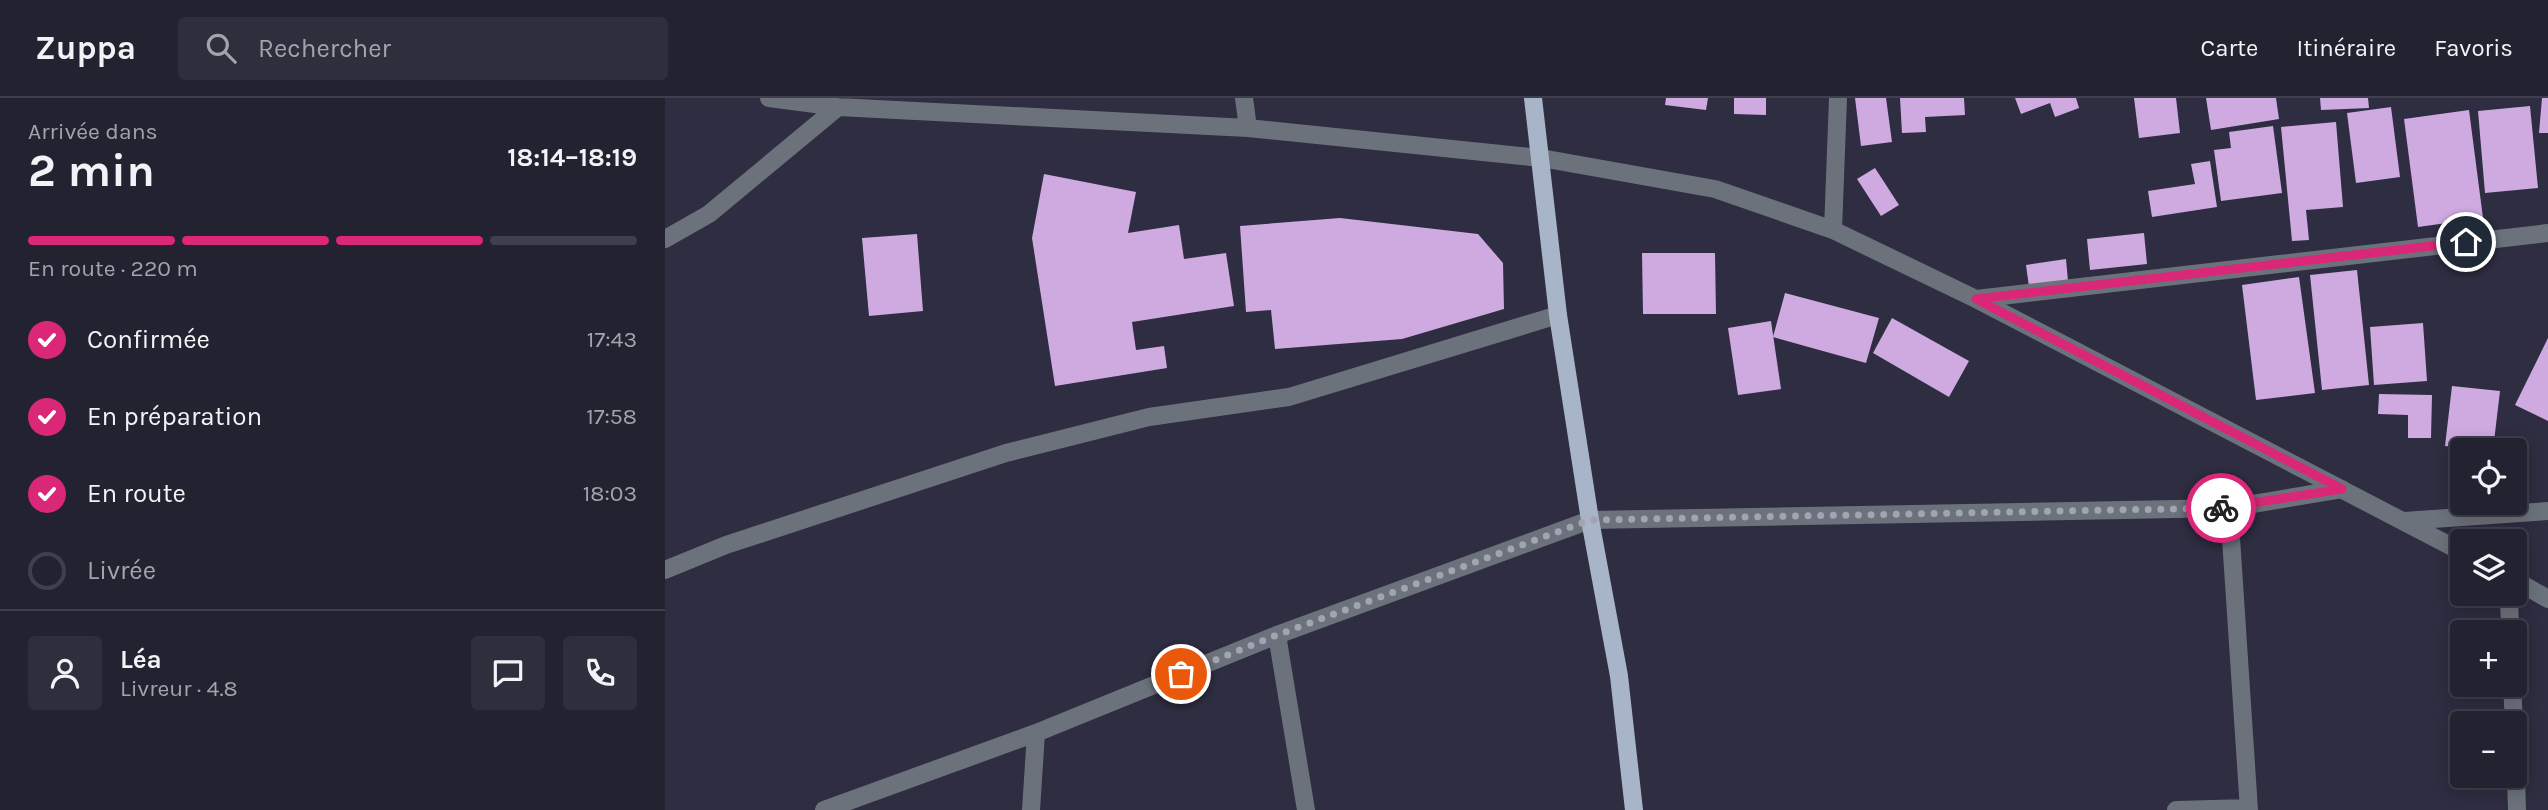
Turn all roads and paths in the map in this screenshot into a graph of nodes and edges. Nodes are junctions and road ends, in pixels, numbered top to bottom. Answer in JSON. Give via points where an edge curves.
{"nodes":[{"id":1,"x":769,"y":98,"type":"edge"},
{"id":2,"x":1244,"y":98,"type":"edge"},
{"id":3,"x":1533,"y":98,"type":"edge"},
{"id":4,"x":1838,"y":98,"type":"edge"},
{"id":5,"x":838,"y":107,"type":"junction"},
{"id":6,"x":1248,"y":128,"type":"junction"},
{"id":7,"x":1541,"y":158,"type":"junction"},
{"id":8,"x":1833,"y":230,"type":"junction"},
{"id":9,"x":2548,"y":233,"type":"edge"},
{"id":10,"x":665,"y":239,"type":"edge"},
{"id":11,"x":1976,"y":299,"type":"junction"},
{"id":12,"x":1558,"y":315,"type":"junction"},
{"id":13,"x":2342,"y":489,"type":"junction"},
{"id":14,"x":2229,"y":508,"type":"junction"},
{"id":15,"x":2548,"y":511,"type":"edge"},
{"id":16,"x":1590,"y":520,"type":"junction"},
{"id":17,"x":2404,"y":522,"type":"junction"},
{"id":18,"x":2450,"y":546,"type":"edge"},
{"id":19,"x":665,"y":570,"type":"edge"},
{"id":20,"x":2527,"y":587,"type":"edge"},
{"id":21,"x":2548,"y":599,"type":"edge"},
{"id":22,"x":1277,"y":635,"type":"junction"},
{"id":23,"x":1036,"y":733,"type":"junction"},
{"id":24,"x":2516,"y":788,"type":"edge"},
{"id":25,"x":2249,"y":809,"type":"edge"},
{"id":26,"x":824,"y":810,"type":"edge"},
{"id":27,"x":1031,"y":810,"type":"edge"},
{"id":28,"x":1305,"y":810,"type":"edge"},
{"id":29,"x":1634,"y":810,"type":"edge"},
{"id":30,"x":2176,"y":810,"type":"edge"},
{"id":31,"x":2517,"y":810,"type":"edge"}],
"edges":[{"from":1,"to":5,"type":"street"},
{"from":2,"to":6,"type":"street"},
{"from":3,"to":7,"type":"main road"},
{"from":4,"to":8,"type":"street"},
{"from":5,"to":6,"type":"street"},
{"from":5,"to":10,"type":"street","via":[[709,214]]},
{"from":6,"to":7,"type":"street"},
{"from":7,"to":8,"type":"street","via":[[1715,189]]},
{"from":7,"to":12,"type":"main road"},
{"from":8,"to":11,"type":"street"},
{"from":9,"to":11,"type":"street"},
{"from":11,"to":13,"type":"street"},
{"from":12,"to":16,"type":"main road"},
{"from":12,"to":19,"type":"street","via":[[1289,397],[1150,418],[1006,453],[726,545]]},
{"from":13,"to":14,"type":"street"},
{"from":13,"to":17,"type":"street"},
{"from":14,"to":16,"type":"street"},
{"from":14,"to":25,"type":"street"},
{"from":15,"to":17,"type":"street"},
{"from":16,"to":22,"type":"street"},
{"from":16,"to":29,"type":"main road","via":[[1619,676]]},
{"from":17,"to":18,"type":"street"},
{"from":20,"to":21,"type":"street"},
{"from":22,"to":23,"type":"street"},
{"from":22,"to":28,"type":"street"},
{"from":23,"to":26,"type":"street"},
{"from":23,"to":27,"type":"street"},
{"from":24,"to":31,"type":"street"},
{"from":25,"to":30,"type":"street"}]}
